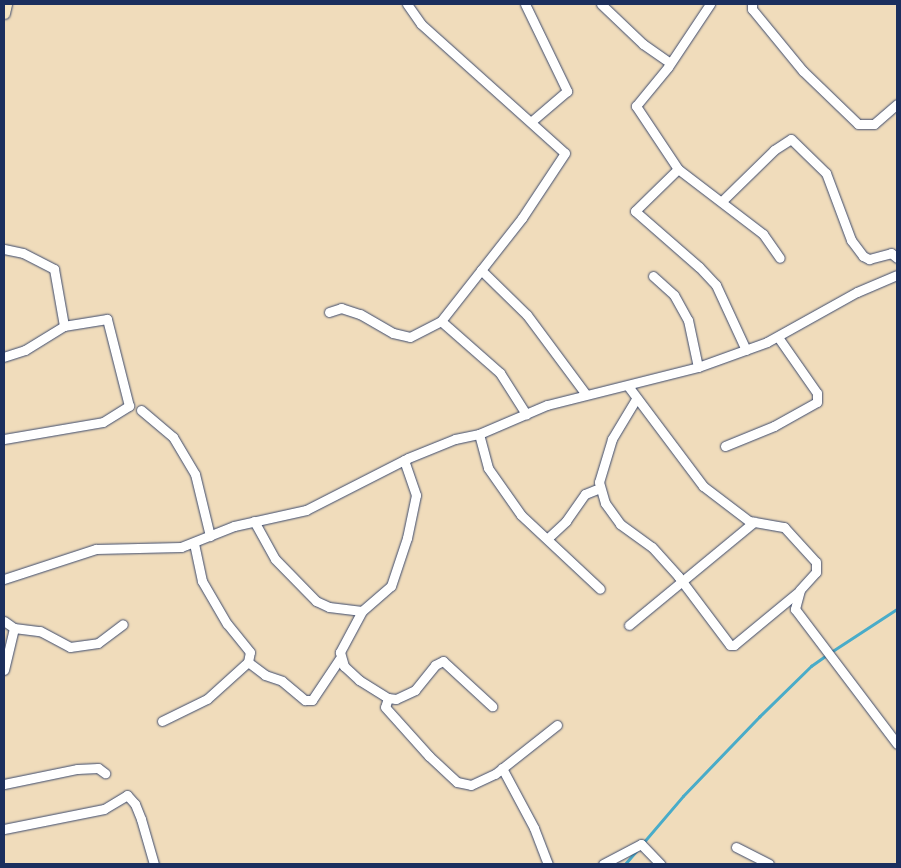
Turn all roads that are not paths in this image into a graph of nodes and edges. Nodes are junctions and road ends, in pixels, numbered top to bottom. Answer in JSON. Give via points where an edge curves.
{"nodes":[{"id":1,"x":6,"y":4,"type":"edge"},
{"id":2,"x":407,"y":4,"type":"edge"},
{"id":3,"x":528,"y":4,"type":"edge"},
{"id":4,"x":602,"y":4,"type":"edge"},
{"id":5,"x":710,"y":4,"type":"edge"},
{"id":6,"x":752,"y":4,"type":"edge"},
{"id":7,"x":4,"y":13,"type":"edge"},
{"id":8,"x":670,"y":63,"type":"junction"},
{"id":9,"x":897,"y":104,"type":"edge"},
{"id":10,"x":532,"y":122,"type":"junction"},
{"id":11,"x":678,"y":169,"type":"junction"},
{"id":12,"x":722,"y":201,"type":"junction"},
{"id":13,"x":4,"y":249,"type":"edge"},
{"id":14,"x":780,"y":258,"type":"dead end"},
{"id":15,"x":897,"y":258,"type":"edge"},
{"id":16,"x":481,"y":270,"type":"junction"},
{"id":17,"x":897,"y":275,"type":"edge"},
{"id":18,"x":653,"y":276,"type":"dead end"},
{"id":19,"x":329,"y":312,"type":"dead end"},
{"id":20,"x":442,"y":321,"type":"junction"},
{"id":21,"x":64,"y":326,"type":"junction"},
{"id":22,"x":778,"y":337,"type":"junction"},
{"id":23,"x":746,"y":350,"type":"junction"},
{"id":24,"x":4,"y":357,"type":"edge"},
{"id":25,"x":698,"y":367,"type":"junction"},
{"id":26,"x":628,"y":386,"type":"junction"},
{"id":27,"x":585,"y":393,"type":"junction"},
{"id":28,"x":636,"y":399,"type":"junction"},
{"id":29,"x":141,"y":410,"type":"dead end"},
{"id":30,"x":526,"y":414,"type":"junction"},
{"id":31,"x":479,"y":434,"type":"junction"},
{"id":32,"x":4,"y":439,"type":"edge"},
{"id":33,"x":725,"y":446,"type":"dead end"},
{"id":34,"x":404,"y":460,"type":"junction"},
{"id":35,"x":600,"y":488,"type":"junction"},
{"id":36,"x":254,"y":521,"type":"junction"},
{"id":37,"x":754,"y":522,"type":"junction"},
{"id":38,"x":210,"y":536,"type":"junction"},
{"id":39,"x":548,"y":538,"type":"junction"},
{"id":40,"x":194,"y":543,"type":"junction"},
{"id":41,"x":4,"y":579,"type":"edge"},
{"id":42,"x":684,"y":583,"type":"junction"},
{"id":43,"x":600,"y":589,"type":"dead end"},
{"id":44,"x":800,"y":590,"type":"junction"},
{"id":45,"x":362,"y":611,"type":"junction"},
{"id":46,"x":4,"y":621,"type":"edge"},
{"id":47,"x":123,"y":624,"type":"dead end"},
{"id":48,"x":629,"y":625,"type":"dead end"},
{"id":49,"x":14,"y":628,"type":"junction"},
{"id":50,"x":340,"y":658,"type":"junction"},
{"id":51,"x":248,"y":662,"type":"junction"},
{"id":52,"x":4,"y":670,"type":"edge"},
{"id":53,"x":388,"y":698,"type":"junction"},
{"id":54,"x":492,"y":706,"type":"dead end"},
{"id":55,"x":162,"y":720,"type":"dead end"},
{"id":56,"x":557,"y":725,"type":"dead end"},
{"id":57,"x":897,"y":744,"type":"edge"},
{"id":58,"x":502,"y":768,"type":"junction"},
{"id":59,"x":105,"y":773,"type":"dead end"},
{"id":60,"x":4,"y":784,"type":"edge"},
{"id":61,"x":4,"y":829,"type":"edge"},
{"id":62,"x":736,"y":846,"type":"dead end"},
{"id":63,"x":154,"y":864,"type":"edge"},
{"id":64,"x":548,"y":864,"type":"edge"},
{"id":65,"x":603,"y":864,"type":"edge"},
{"id":66,"x":660,"y":864,"type":"edge"},
{"id":67,"x":769,"y":864,"type":"edge"}],
"edges":[{"from":1,"to":7,"type":"main road"},
{"from":2,"to":10,"type":"street","via":[[420,24]]},
{"from":3,"to":10,"type":"street","via":[[566,91]]},
{"from":4,"to":8,"type":"street","via":[[643,44]]},
{"from":5,"to":8,"type":"street"},
{"from":6,"to":9,"type":"street","via":[[752,9],[803,71],[858,124],[874,124]]},
{"from":8,"to":11,"type":"street","via":[[636,108]]},
{"from":10,"to":16,"type":"street","via":[[564,151],[565,157]]},
{"from":11,"to":12,"type":"street"},
{"from":11,"to":23,"type":"street","via":[[637,207],[635,213],[699,266],[716,286]]},
{"from":12,"to":14,"type":"street","via":[[763,234]]},
{"from":12,"to":15,"type":"street","via":[[774,150],[791,138],[826,173],[856,249],[866,259],[888,253]]},
{"from":13,"to":21,"type":"street","via":[[23,253],[54,270]]},
{"from":16,"to":20,"type":"street"},
{"from":16,"to":27,"type":"street","via":[[527,315]]},
{"from":17,"to":22,"type":"street","via":[[857,292]]},
{"from":18,"to":25,"type":"street","via":[[674,295],[688,320]]},
{"from":19,"to":20,"type":"street","via":[[347,310],[405,336]]},
{"from":20,"to":30,"type":"street","via":[[500,373]]},
{"from":21,"to":24,"type":"street","via":[[25,350]]},
{"from":21,"to":32,"type":"street","via":[[107,319],[129,406],[103,422]]},
{"from":22,"to":23,"type":"street"},
{"from":22,"to":33,"type":"street","via":[[818,392],[817,402],[774,426]]},
{"from":23,"to":25,"type":"street"},
{"from":25,"to":26,"type":"street"},
{"from":26,"to":27,"type":"street"},
{"from":26,"to":28,"type":"street"},
{"from":27,"to":30,"type":"street"},
{"from":28,"to":35,"type":"street","via":[[612,439],[602,466]]},
{"from":28,"to":37,"type":"street","via":[[678,449],[699,483],[736,513]]},
{"from":29,"to":38,"type":"street","via":[[172,437],[194,474]]},
{"from":30,"to":31,"type":"street"},
{"from":31,"to":34,"type":"street","via":[[455,439]]},
{"from":31,"to":39,"type":"street","via":[[492,477],[521,515]]},
{"from":34,"to":36,"type":"street","via":[[306,510]]},
{"from":34,"to":45,"type":"street","via":[[416,494],[408,538],[391,586]]},
{"from":35,"to":39,"type":"street","via":[[585,494],[566,521]]},
{"from":35,"to":42,"type":"street","via":[[605,503],[620,524],[652,547]]},
{"from":36,"to":38,"type":"street"},
{"from":36,"to":45,"type":"street","via":[[275,559],[316,601],[329,607]]},
{"from":37,"to":42,"type":"street"},
{"from":37,"to":44,"type":"street","via":[[784,527],[816,562],[816,572]]},
{"from":38,"to":40,"type":"street"},
{"from":39,"to":43,"type":"street"},
{"from":40,"to":41,"type":"street","via":[[167,549],[96,548]]},
{"from":40,"to":51,"type":"street","via":[[202,581],[227,624],[250,652]]},
{"from":42,"to":44,"type":"street","via":[[732,646]]},
{"from":42,"to":48,"type":"street"},
{"from":44,"to":57,"type":"street","via":[[795,608]]},
{"from":45,"to":50,"type":"street","via":[[340,652]]},
{"from":46,"to":49,"type":"street"},
{"from":47,"to":49,"type":"street","via":[[98,643],[81,647],[66,646],[40,631]]},
{"from":49,"to":52,"type":"street"},
{"from":50,"to":51,"type":"street","via":[[312,700],[296,695],[282,681],[265,675]]},
{"from":50,"to":53,"type":"street","via":[[359,680]]},
{"from":51,"to":55,"type":"street","via":[[207,699]]},
{"from":53,"to":54,"type":"street","via":[[404,698],[435,665],[443,661]]},
{"from":53,"to":58,"type":"street","via":[[385,707],[456,782],[471,785]]},
{"from":56,"to":58,"type":"street"},
{"from":58,"to":64,"type":"street","via":[[534,828]]},
{"from":59,"to":60,"type":"street","via":[[98,768],[77,769]]},
{"from":61,"to":63,"type":"street","via":[[104,809],[127,795],[141,818]]},
{"from":62,"to":67,"type":"street"},
{"from":65,"to":66,"type":"street","via":[[641,844]]}]}
